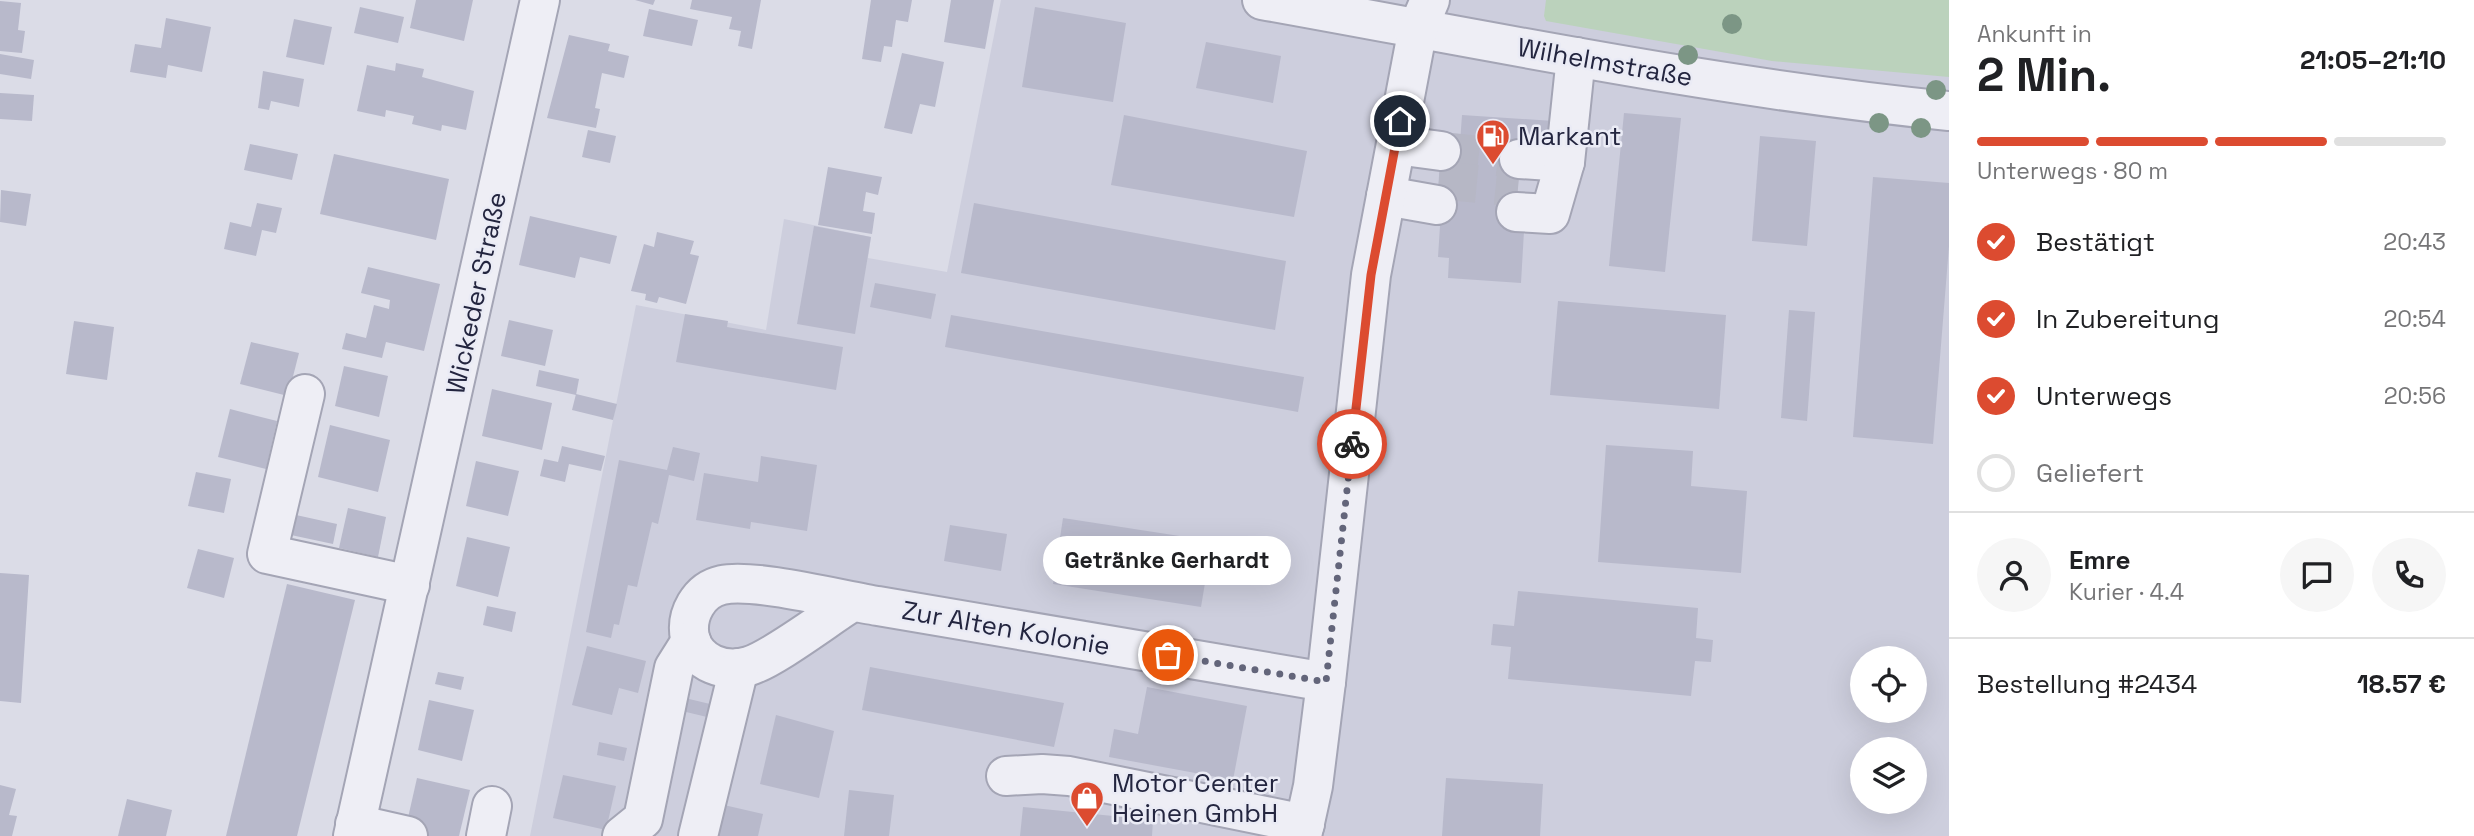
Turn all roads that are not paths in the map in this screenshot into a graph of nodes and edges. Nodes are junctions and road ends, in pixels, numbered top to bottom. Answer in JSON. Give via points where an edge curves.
{"nodes":[{"id":1,"x":540,"y":0,"type":"edge"},
{"id":2,"x":1262,"y":0,"type":"edge"},
{"id":3,"x":1424,"y":14,"type":"edge"},
{"id":4,"x":1576,"y":57,"type":"junction"},
{"id":5,"x":1949,"y":111,"type":"edge"},
{"id":6,"x":1391,"y":170,"type":"junction"},
{"id":7,"x":1561,"y":177,"type":"junction"},
{"id":8,"x":305,"y":394,"type":"dead end"},
{"id":9,"x":410,"y":585,"type":"junction"},
{"id":10,"x":852,"y":602,"type":"junction"},
{"id":11,"x":691,"y":641,"type":"junction"},
{"id":12,"x":738,"y":668,"type":"junction"},
{"id":13,"x":1326,"y":682,"type":"junction"},
{"id":14,"x":1006,"y":776,"type":"dead end"},
{"id":15,"x":354,"y":830,"type":"edge"},
{"id":16,"x":1304,"y":830,"type":"edge"},
{"id":17,"x":408,"y":836,"type":"edge"},
{"id":18,"x":622,"y":836,"type":"edge"},
{"id":19,"x":698,"y":836,"type":"edge"}],
"edges":[{"from":1,"to":9,"type":"street","name":"Wickeder Straße"},
{"from":2,"to":3,"type":"street","name":"Wilhelmstraße"},
{"from":3,"to":4,"type":"street","name":"Wilhelmstraße"},
{"from":3,"to":6,"type":"street"},
{"from":4,"to":5,"type":"street","name":"Wilhelmstraße","via":[[1814,97]]},
{"from":4,"to":7,"type":"street"},
{"from":6,"to":6,"type":"street","via":[[1439,179]]},
{"from":6,"to":13,"type":"street","via":[[1371,275]]},
{"from":7,"to":7,"type":"street","via":[[1518,187],[1550,214]]},
{"from":8,"to":9,"type":"street","via":[[267,554]]},
{"from":9,"to":15,"type":"street","name":"Wickeder Straße"},
{"from":10,"to":11,"type":"street","name":"Zur Alten Kolonie","via":[[740,583],[720,585],[705,592],[695,604]]},
{"from":10,"to":12,"type":"street","via":[[752,666]]},
{"from":10,"to":13,"type":"street","name":"Zur Alten Kolonie"},
{"from":11,"to":12,"type":"street","via":[[712,665]]},
{"from":11,"to":18,"type":"street","via":[[674,668],[643,819]]},
{"from":12,"to":19,"type":"street"},
{"from":13,"to":16,"type":"street"},
{"from":14,"to":16,"type":"street","via":[[1069,776]]},
{"from":15,"to":17,"type":"street"}]}
